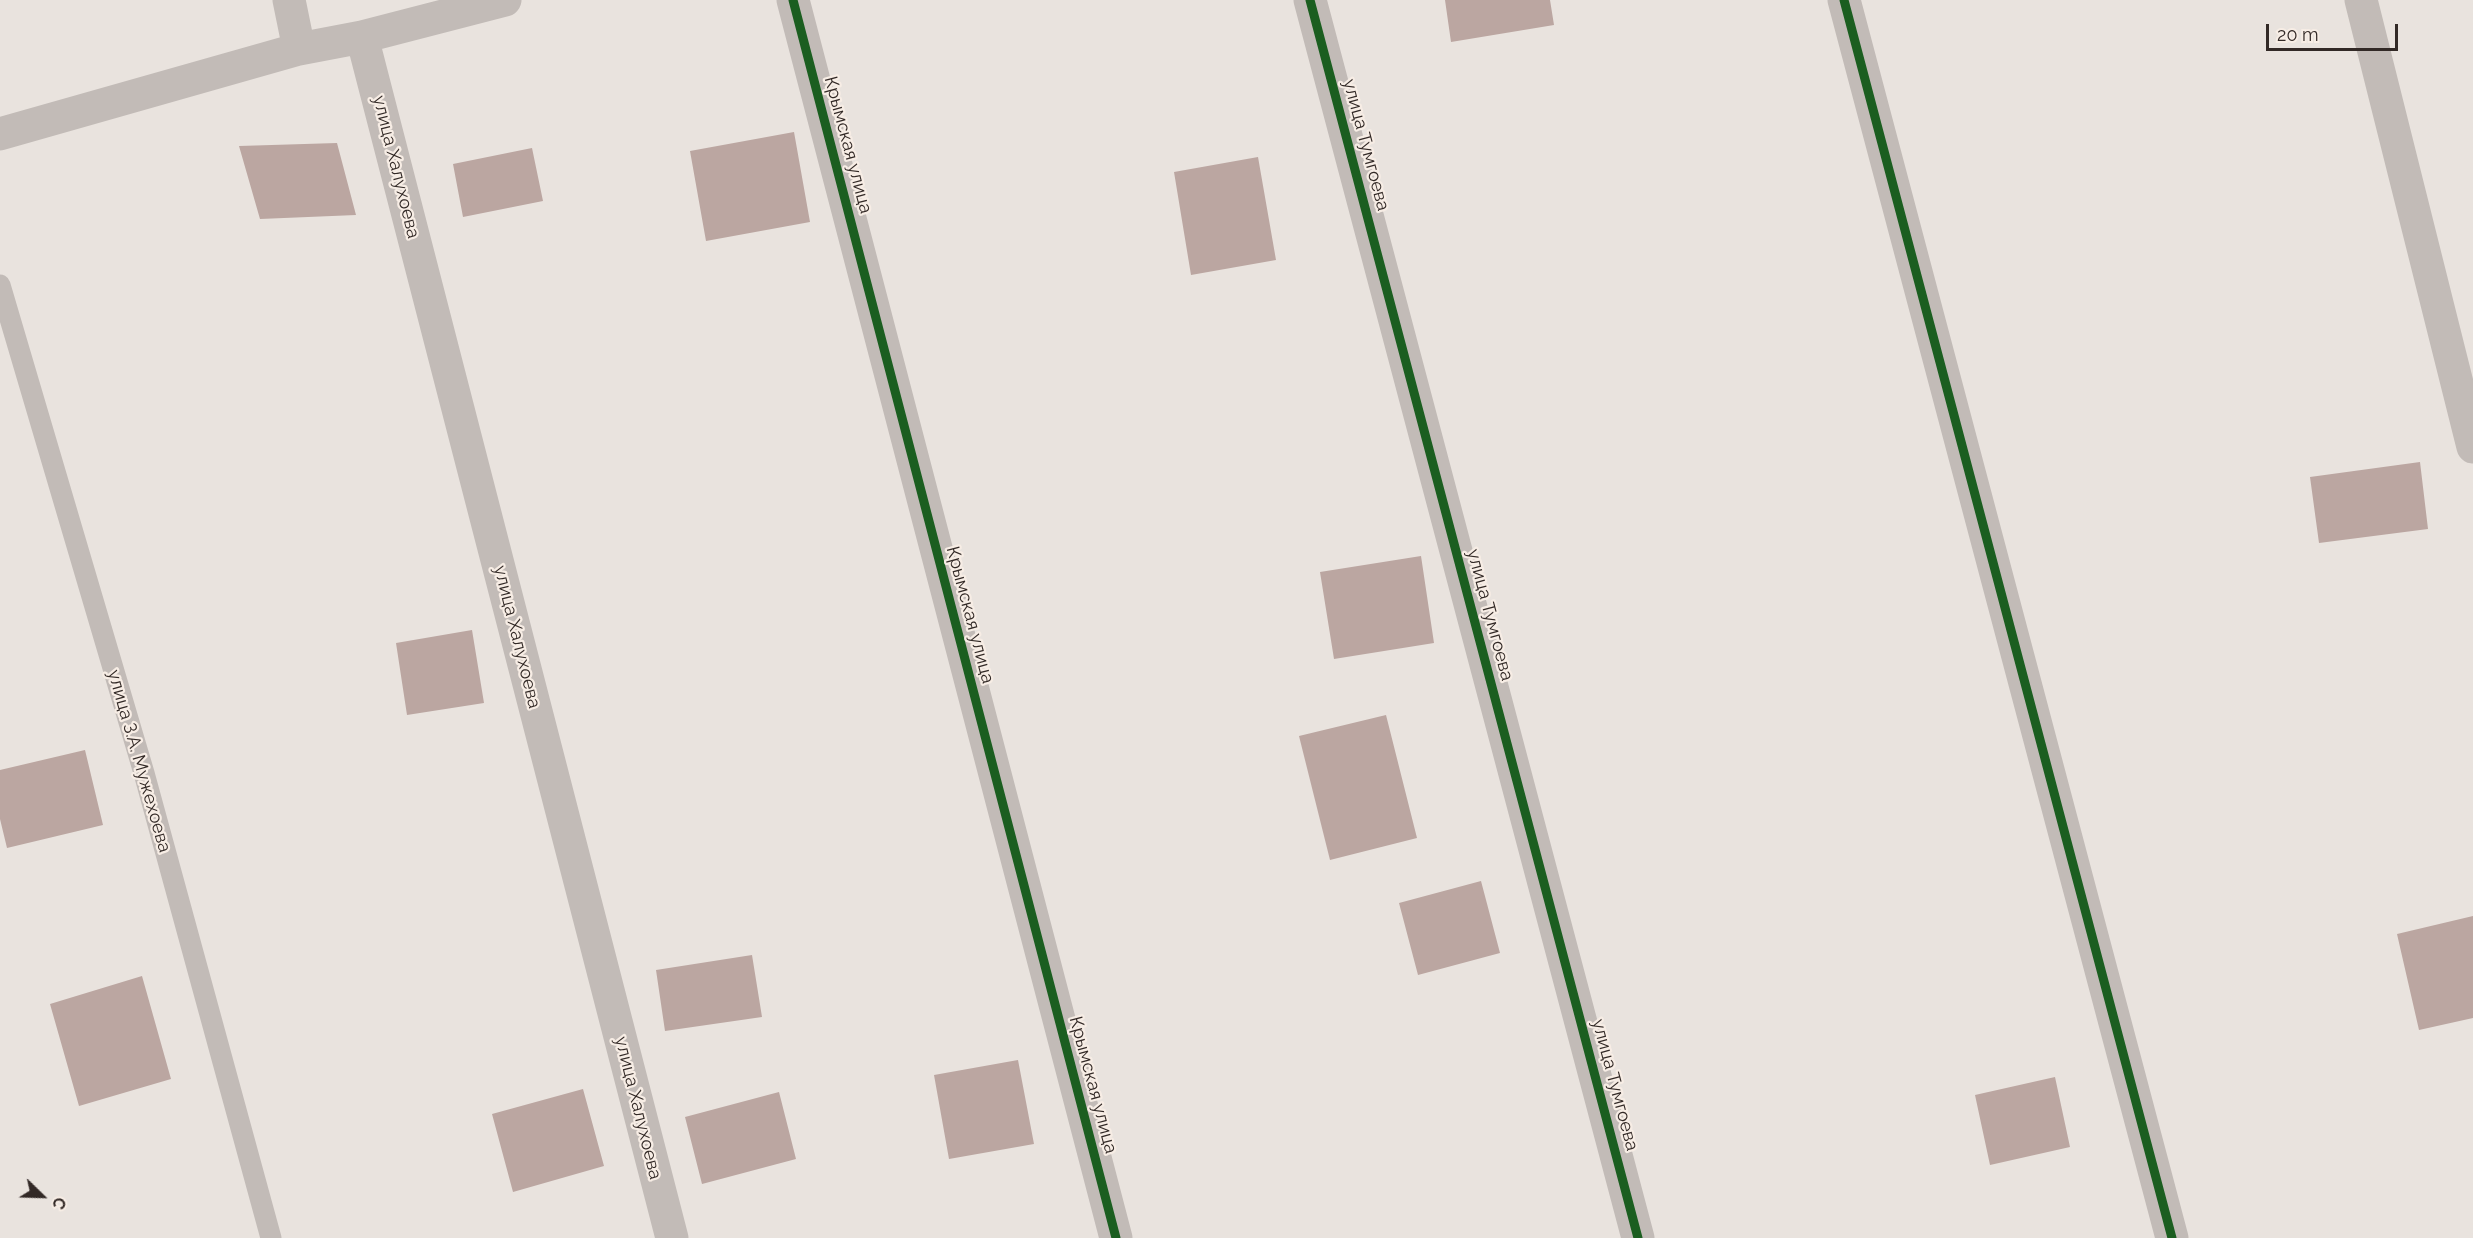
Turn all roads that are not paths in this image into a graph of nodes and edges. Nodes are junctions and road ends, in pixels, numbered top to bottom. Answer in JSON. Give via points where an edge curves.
{"nodes":[{"id":1,"x":289,"y":0,"type":"edge"},
{"id":2,"x":505,"y":0,"type":"edge"},
{"id":3,"x":793,"y":0,"type":"edge"},
{"id":4,"x":1310,"y":0,"type":"edge"},
{"id":5,"x":1844,"y":0,"type":"edge"},
{"id":6,"x":2361,"y":0,"type":"edge"},
{"id":7,"x":362,"y":36,"type":"junction"},
{"id":8,"x":299,"y":49,"type":"junction"},
{"id":9,"x":0,"y":134,"type":"edge"},
{"id":10,"x":0,"y":285,"type":"edge"},
{"id":11,"x":2473,"y":447,"type":"edge"},
{"id":12,"x":271,"y":1238,"type":"edge"},
{"id":13,"x":672,"y":1238,"type":"edge"},
{"id":14,"x":1116,"y":1238,"type":"edge"},
{"id":15,"x":1638,"y":1238,"type":"edge"},
{"id":16,"x":2172,"y":1238,"type":"edge"}],
"edges":[{"from":1,"to":8,"type":"street"},
{"from":2,"to":7,"type":"street"},
{"from":3,"to":14,"type":"street","name":"Крымская улица"},
{"from":4,"to":15,"type":"street","name":"улица Тумгоева"},
{"from":5,"to":16,"type":"street"},
{"from":6,"to":11,"type":"street"},
{"from":7,"to":8,"type":"street"},
{"from":7,"to":13,"type":"street","name":"улица Халухоева"},
{"from":8,"to":9,"type":"street"},
{"from":10,"to":12,"type":"lane","name":"улица З.А. Мужехоева","via":[[144,773]]}]}
